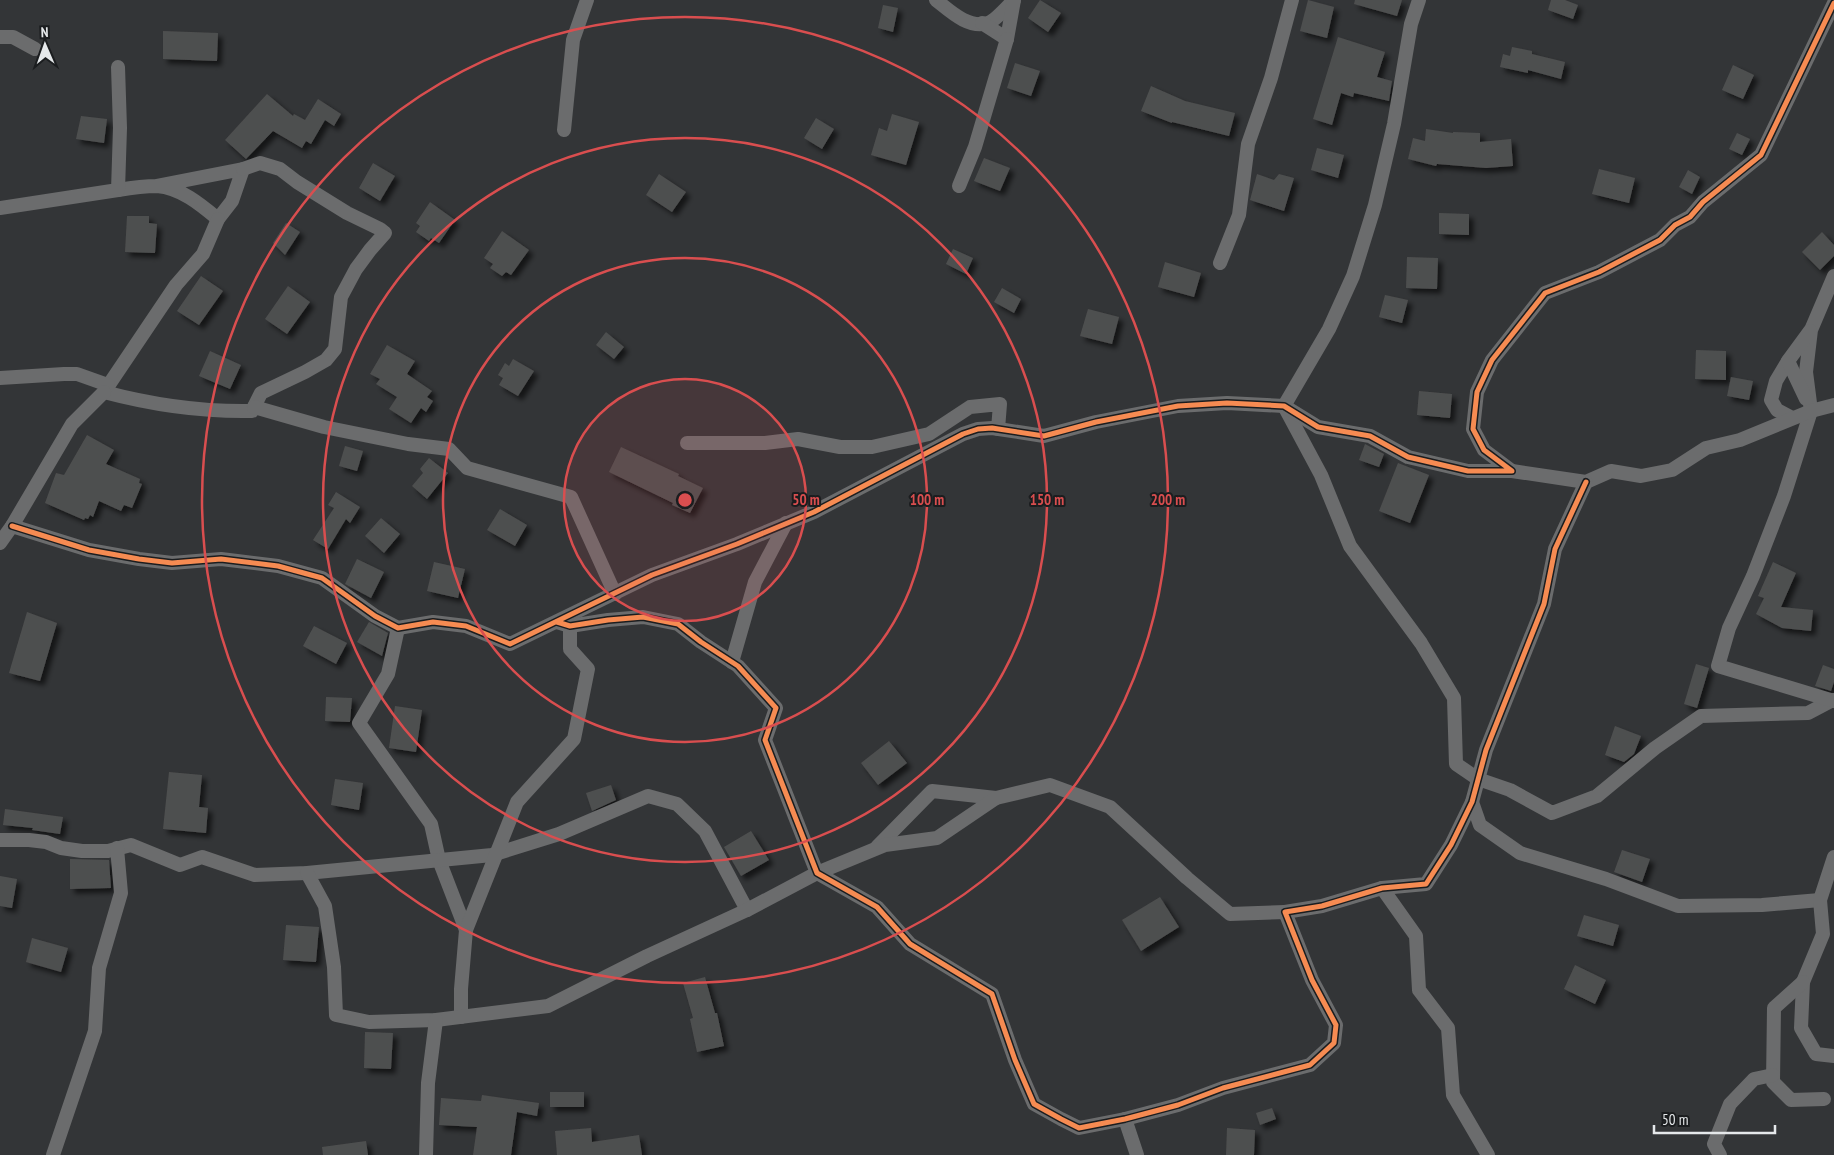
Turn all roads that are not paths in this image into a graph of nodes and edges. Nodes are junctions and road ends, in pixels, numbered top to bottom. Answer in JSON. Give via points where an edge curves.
{"nodes":[{"id":1,"x":587,"y":0,"type":"edge"},
{"id":2,"x":936,"y":0,"type":"edge"},
{"id":3,"x":1014,"y":0,"type":"edge"},
{"id":4,"x":1292,"y":0,"type":"edge"},
{"id":5,"x":1420,"y":0,"type":"edge"},
{"id":6,"x":1834,"y":3,"type":"edge"},
{"id":7,"x":982,"y":23,"type":"junction"},
{"id":8,"x":0,"y":37,"type":"edge"},
{"id":9,"x":1007,"y":39,"type":"junction"},
{"id":10,"x":35,"y":49,"type":"dead end"},
{"id":11,"x":118,"y":67,"type":"dead end"},
{"id":12,"x":564,"y":130,"type":"dead end"},
{"id":13,"x":243,"y":170,"type":"junction"},
{"id":14,"x":156,"y":186,"type":"junction"},
{"id":15,"x":959,"y":186,"type":"dead end"},
{"id":16,"x":118,"y":190,"type":"junction"},
{"id":17,"x":0,"y":208,"type":"edge"},
{"id":18,"x":218,"y":219,"type":"junction"},
{"id":19,"x":1220,"y":263,"type":"dead end"},
{"id":20,"x":1834,"y":276,"type":"edge"},
{"id":21,"x":1811,"y":330,"type":"junction"},
{"id":22,"x":1788,"y":361,"type":"junction"},
{"id":23,"x":0,"y":378,"type":"edge"},
{"id":24,"x":106,"y":388,"type":"junction"},
{"id":25,"x":1834,"y":405,"type":"edge"},
{"id":26,"x":1284,"y":406,"type":"junction"},
{"id":27,"x":254,"y":407,"type":"junction"},
{"id":28,"x":1811,"y":411,"type":"junction"},
{"id":29,"x":1792,"y":418,"type":"junction"},
{"id":30,"x":998,"y":429,"type":"junction"},
{"id":31,"x":687,"y":444,"type":"dead end"},
{"id":32,"x":1512,"y":471,"type":"junction"},
{"id":33,"x":1586,"y":482,"type":"junction"},
{"id":34,"x":786,"y":523,"type":"junction"},
{"id":35,"x":12,"y":526,"type":"junction"},
{"id":36,"x":0,"y":543,"type":"edge"},
{"id":37,"x":615,"y":594,"type":"junction"},
{"id":38,"x":564,"y":624,"type":"junction"},
{"id":39,"x":398,"y":628,"type":"junction"},
{"id":40,"x":732,"y":662,"type":"junction"},
{"id":41,"x":1834,"y":700,"type":"edge"},
{"id":42,"x":1478,"y":779,"type":"junction"},
{"id":43,"x":996,"y":798,"type":"junction"},
{"id":44,"x":1472,"y":802,"type":"junction"},
{"id":45,"x":0,"y":840,"type":"edge"},
{"id":46,"x":117,"y":848,"type":"junction"},
{"id":47,"x":875,"y":849,"type":"junction"},
{"id":48,"x":496,"y":854,"type":"junction"},
{"id":49,"x":1834,"y":857,"type":"edge"},
{"id":50,"x":439,"y":860,"type":"junction"},
{"id":51,"x":307,"y":873,"type":"junction"},
{"id":52,"x":818,"y":874,"type":"junction"},
{"id":53,"x":1382,"y":888,"type":"junction"},
{"id":54,"x":1820,"y":900,"type":"junction"},
{"id":55,"x":747,"y":910,"type":"junction"},
{"id":56,"x":1285,"y":912,"type":"junction"},
{"id":57,"x":466,"y":930,"type":"junction"},
{"id":58,"x":1803,"y":982,"type":"junction"},
{"id":59,"x":461,"y":1017,"type":"junction"},
{"id":60,"x":436,"y":1020,"type":"junction"},
{"id":61,"x":1834,"y":1056,"type":"edge"},
{"id":62,"x":1773,"y":1075,"type":"junction"},
{"id":63,"x":1824,"y":1099,"type":"dead end"},
{"id":64,"x":1125,"y":1119,"type":"junction"},
{"id":65,"x":53,"y":1155,"type":"edge"},
{"id":66,"x":426,"y":1155,"type":"edge"},
{"id":67,"x":1137,"y":1155,"type":"edge"},
{"id":68,"x":1488,"y":1155,"type":"edge"},
{"id":69,"x":1720,"y":1155,"type":"edge"}],
"edges":[{"from":1,"to":12,"type":"street","via":[[573,40]]},
{"from":2,"to":7,"type":"street","via":[[960,19]]},
{"from":3,"to":7,"type":"street","via":[[989,23]]},
{"from":3,"to":9,"type":"street"},
{"from":4,"to":19,"type":"street","via":[[1271,78],[1248,144],[1239,216]]},
{"from":5,"to":26,"type":"street","via":[[1411,24],[1394,124],[1375,205],[1353,276],[1329,328]]},
{"from":6,"to":32,"type":"street","via":[[1761,155],[1660,240],[1599,272],[1545,293],[1492,360],[1477,392],[1473,429],[1484,450]]},
{"from":7,"to":9,"type":"street"},
{"from":8,"to":10,"type":"street","via":[[13,37]]},
{"from":9,"to":15,"type":"street","via":[[975,147]]},
{"from":11,"to":16,"type":"street"},
{"from":13,"to":14,"type":"street"},
{"from":13,"to":18,"type":"street","via":[[232,201]]},
{"from":13,"to":27,"type":"street","via":[[260,163],[280,169],[347,213],[385,233],[356,269],[341,297],[335,348],[326,360],[261,393]]},
{"from":14,"to":16,"type":"street"},
{"from":14,"to":18,"type":"street","via":[[173,189],[200,203]]},
{"from":16,"to":17,"type":"street"},
{"from":18,"to":24,"type":"street","via":[[203,254],[176,286]]},
{"from":20,"to":21,"type":"street"},
{"from":21,"to":22,"type":"street"},
{"from":21,"to":28,"type":"street","via":[[1806,372]]},
{"from":22,"to":28,"type":"street"},
{"from":22,"to":29,"type":"street","via":[[1776,381],[1771,400],[1778,410]]},
{"from":23,"to":24,"type":"street","via":[[77,374]]},
{"from":24,"to":27,"type":"street","via":[[169,407],[222,412],[252,410]]},
{"from":24,"to":35,"type":"street","via":[[72,424]]},
{"from":25,"to":28,"type":"street"},
{"from":26,"to":30,"type":"street","via":[[1178,406],[1044,436]]},
{"from":26,"to":32,"type":"street","via":[[1318,427],[1370,436],[1408,457],[1468,471]]},
{"from":26,"to":42,"type":"street","via":[[1321,475],[1350,546],[1421,643],[1454,698],[1456,764]]},
{"from":27,"to":37,"type":"street","via":[[324,427],[449,449],[467,468],[571,497]]},
{"from":28,"to":29,"type":"street"},
{"from":28,"to":41,"type":"street","via":[[1784,496],[1754,576],[1729,628],[1718,666]]},
{"from":29,"to":33,"type":"street","via":[[1740,440],[1706,448],[1672,470],[1641,476],[1611,471]]},
{"from":30,"to":31,"type":"street","via":[[1000,404],[970,407],[928,434],[872,447],[840,447],[798,439],[765,443]]},
{"from":30,"to":34,"type":"street","via":[[978,429],[963,434],[814,512]]},
{"from":32,"to":33,"type":"street"},
{"from":33,"to":42,"type":"street","via":[[1554,549],[1544,604],[1486,750]]},
{"from":34,"to":37,"type":"street","via":[[652,575]]},
{"from":34,"to":40,"type":"street","via":[[755,582]]},
{"from":35,"to":36,"type":"street"},
{"from":35,"to":39,"type":"street","via":[[89,550],[139,558],[172,563],[222,559],[287,568],[322,578]]},
{"from":37,"to":38,"type":"street"},
{"from":38,"to":39,"type":"street","via":[[510,644],[466,626],[433,622]]},
{"from":38,"to":40,"type":"street","via":[[643,617],[678,624]]},
{"from":38,"to":48,"type":"street","via":[[570,649],[588,669],[574,739],[517,802]]},
{"from":39,"to":50,"type":"street","via":[[388,674],[359,723],[431,824]]},
{"from":40,"to":52,"type":"street","via":[[776,708],[765,740]]},
{"from":41,"to":42,"type":"street","via":[[1808,713],[1701,716],[1655,748],[1598,796],[1552,813],[1510,790]]},
{"from":42,"to":44,"type":"street"},
{"from":43,"to":47,"type":"street","via":[[937,838]]},
{"from":43,"to":47,"type":"street","via":[[932,792]]},
{"from":43,"to":56,"type":"street","via":[[1050,785],[1110,807],[1230,914]]},
{"from":44,"to":53,"type":"street","via":[[1451,846],[1426,884]]},
{"from":44,"to":54,"type":"street","via":[[1480,825],[1520,853],[1606,879],[1678,906],[1762,906]]},
{"from":45,"to":46,"type":"street","via":[[46,842],[82,851]]},
{"from":46,"to":51,"type":"street","via":[[131,844],[180,865],[202,857],[255,875]]},
{"from":46,"to":65,"type":"street","via":[[121,893],[99,968],[95,1031]]},
{"from":47,"to":52,"type":"street"},
{"from":48,"to":50,"type":"street"},
{"from":48,"to":55,"type":"street","via":[[559,834],[648,796],[677,804],[705,831]]},
{"from":48,"to":57,"type":"street"},
{"from":49,"to":54,"type":"street"},
{"from":50,"to":51,"type":"street"},
{"from":50,"to":57,"type":"street"},
{"from":51,"to":60,"type":"street","via":[[325,906],[334,967],[336,1015],[369,1022]]},
{"from":52,"to":55,"type":"street"},
{"from":52,"to":64,"type":"street","via":[[878,908],[910,944],[992,994],[1034,1104],[1079,1128]]},
{"from":53,"to":56,"type":"street","via":[[1322,906]]},
{"from":53,"to":68,"type":"street","via":[[1416,936],[1419,990],[1448,1028],[1453,1095]]},
{"from":54,"to":58,"type":"street","via":[[1824,934]]},
{"from":55,"to":59,"type":"street","via":[[548,1006]]},
{"from":56,"to":64,"type":"street","via":[[1312,980],[1336,1025],[1334,1043],[1310,1065],[1258,1077],[1178,1106]]},
{"from":57,"to":59,"type":"street"},
{"from":58,"to":61,"type":"street","via":[[1801,1028],[1816,1054]]},
{"from":58,"to":62,"type":"street","via":[[1774,1008]]},
{"from":59,"to":60,"type":"street"},
{"from":60,"to":66,"type":"street","via":[[428,1083]]},
{"from":62,"to":63,"type":"street","via":[[1773,1082],[1792,1100]]},
{"from":62,"to":69,"type":"street","via":[[1754,1079],[1730,1104],[1714,1144]]},
{"from":64,"to":67,"type":"street"}]}
